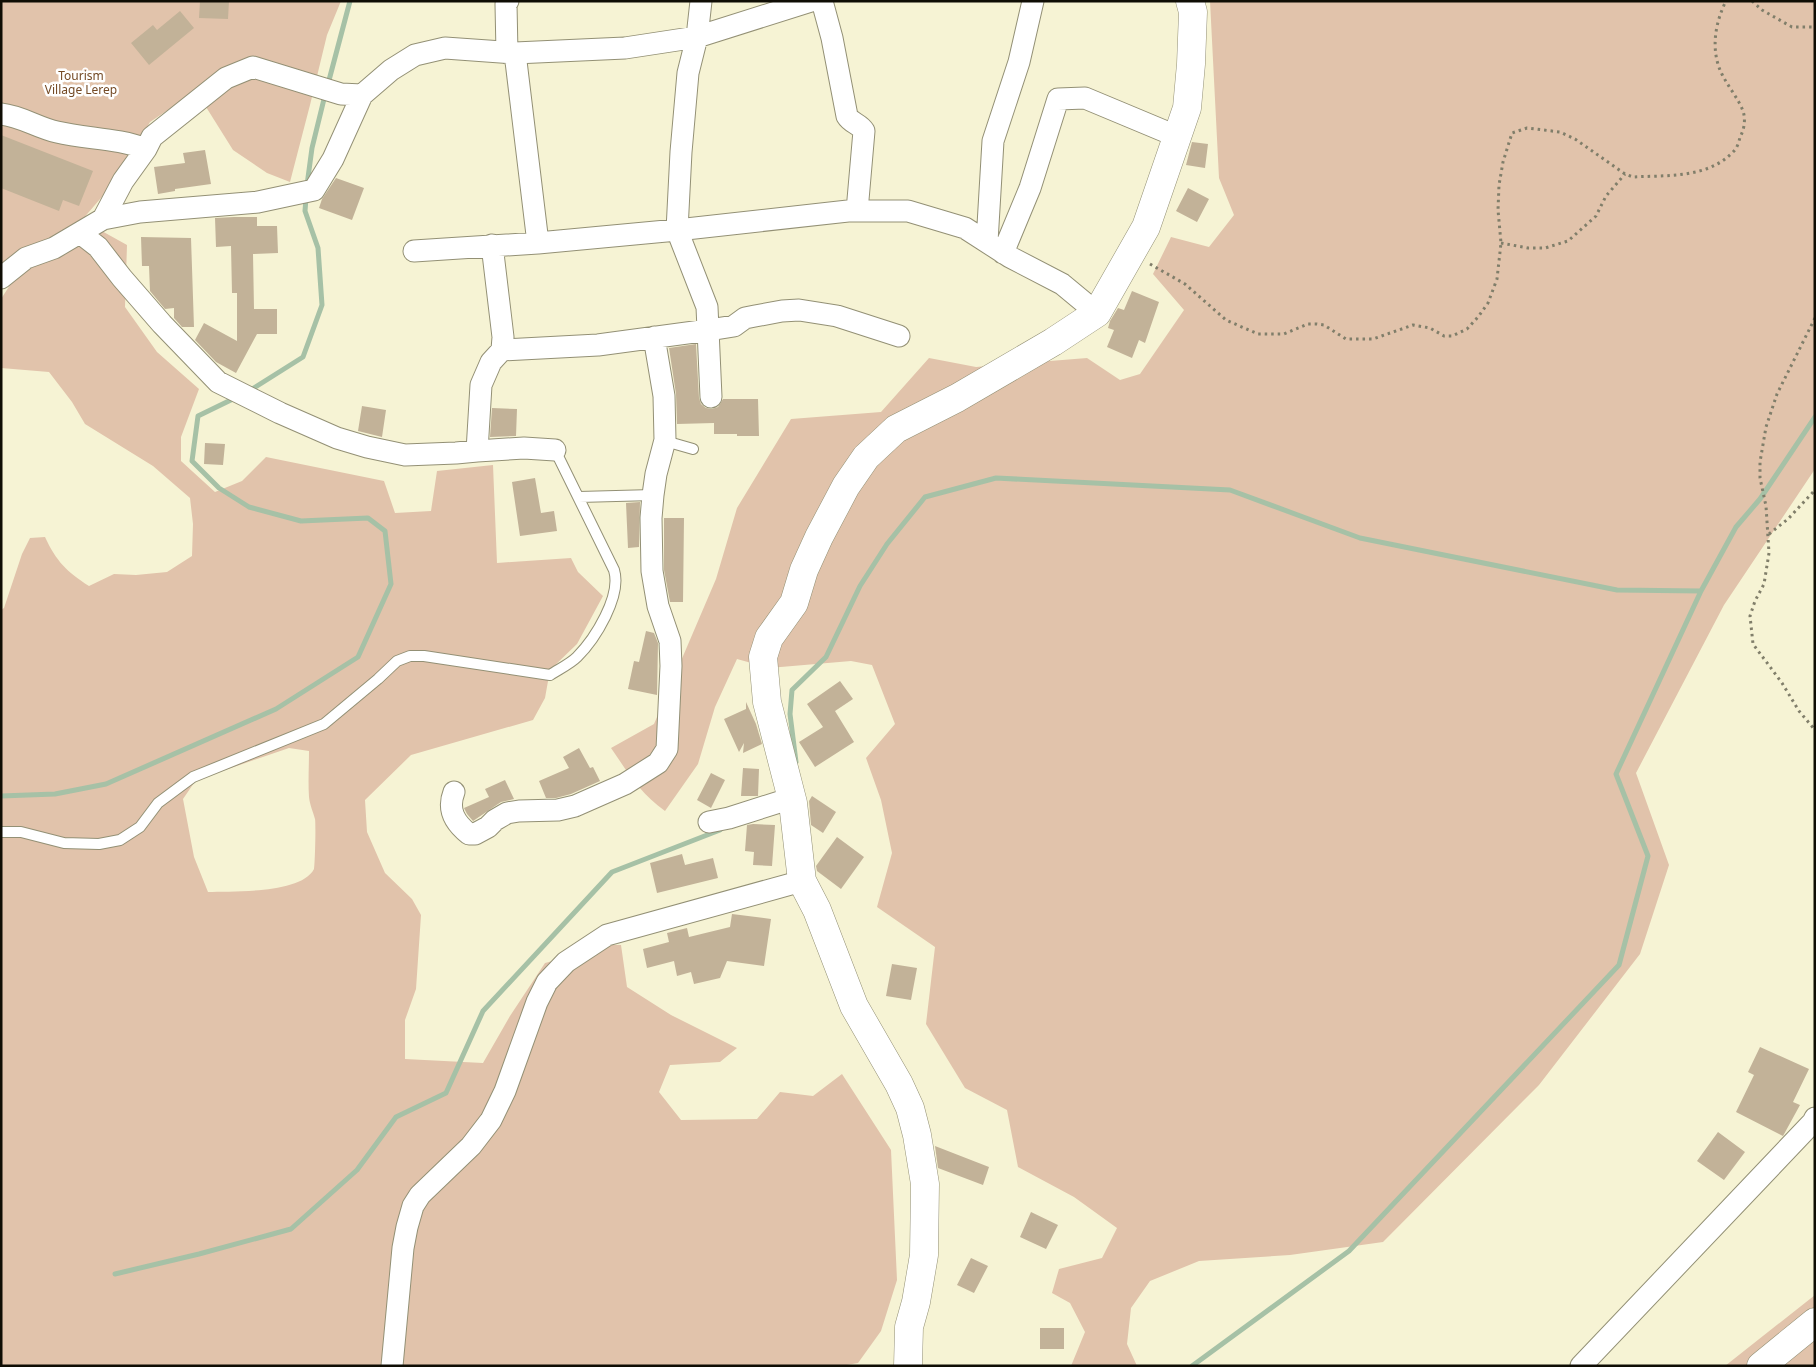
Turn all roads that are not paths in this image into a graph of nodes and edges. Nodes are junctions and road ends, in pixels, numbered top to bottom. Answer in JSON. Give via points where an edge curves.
{"nodes":[{"id":1,"x":508,"y":1,"type":"edge"},
{"id":2,"x":701,"y":1,"type":"edge"},
{"id":3,"x":811,"y":1,"type":"edge"},
{"id":4,"x":822,"y":1,"type":"edge"},
{"id":5,"x":1033,"y":1,"type":"edge"},
{"id":6,"x":1190,"y":1,"type":"edge"},
{"id":7,"x":697,"y":37,"type":"junction"},
{"id":8,"x":511,"y":52,"type":"junction"},
{"id":9,"x":362,"y":95,"type":"junction"},
{"id":10,"x":1,"y":114,"type":"edge"},
{"id":11,"x":1176,"y":136,"type":"junction"},
{"id":12,"x":146,"y":149,"type":"junction"},
{"id":13,"x":858,"y":211,"type":"junction"},
{"id":14,"x":103,"y":219,"type":"junction"},
{"id":15,"x":677,"y":230,"type":"junction"},
{"id":16,"x":80,"y":233,"type":"junction"},
{"id":17,"x":538,"y":243,"type":"junction"},
{"id":18,"x":492,"y":245,"type":"junction"},
{"id":19,"x":995,"y":247,"type":"junction"},
{"id":20,"x":414,"y":251,"type":"dead end"},
{"id":21,"x":1,"y":278,"type":"edge"},
{"id":22,"x":1097,"y":313,"type":"junction"},
{"id":23,"x":709,"y":330,"type":"junction"},
{"id":24,"x":899,"y":336,"type":"dead end"},
{"id":25,"x":654,"y":337,"type":"junction"},
{"id":26,"x":502,"y":350,"type":"junction"},
{"id":27,"x":712,"y":398,"type":"dead end"},
{"id":28,"x":665,"y":441,"type":"junction"},
{"id":29,"x":693,"y":449,"type":"dead end"},
{"id":30,"x":555,"y":450,"type":"joint"},
{"id":31,"x":477,"y":451,"type":"junction"},
{"id":32,"x":653,"y":495,"type":"junction"},
{"id":33,"x":579,"y":496,"type":"junction"},
{"id":34,"x":454,"y":792,"type":"dead end"},
{"id":35,"x":793,"y":805,"type":"junction"},
{"id":36,"x":709,"y":822,"type":"dead end"},
{"id":37,"x":1,"y":832,"type":"edge"},
{"id":38,"x":802,"y":881,"type":"junction"},
{"id":39,"x":1815,"y":1118,"type":"edge"},
{"id":40,"x":1815,"y":1322,"type":"edge"},
{"id":41,"x":392,"y":1366,"type":"edge"},
{"id":42,"x":908,"y":1366,"type":"edge"},
{"id":43,"x":1581,"y":1366,"type":"edge"},
{"id":44,"x":1761,"y":1366,"type":"edge"}],
"edges":[{"from":1,"to":8,"type":"street"},
{"from":2,"to":7,"type":"street"},
{"from":3,"to":7,"type":"street"},
{"from":4,"to":13,"type":"street","via":[[847,116],[864,131]]},
{"from":5,"to":19,"type":"street","via":[[1019,62],[993,141]]},
{"from":6,"to":11,"type":"street","via":[[1193,12],[1187,108]]},
{"from":7,"to":8,"type":"street","via":[[625,48]]},
{"from":7,"to":15,"type":"street","via":[[688,73]]},
{"from":8,"to":9,"type":"street","via":[[445,48],[414,55]]},
{"from":8,"to":17,"type":"street"},
{"from":9,"to":12,"type":"street","via":[[341,94],[253,67],[226,78],[152,137]]},
{"from":9,"to":14,"type":"street","via":[[333,158],[307,191],[258,202],[140,212]]},
{"from":10,"to":12,"type":"street","via":[[56,132],[129,143]]},
{"from":11,"to":19,"type":"street","via":[[1085,98],[1058,99],[1030,188]]},
{"from":11,"to":22,"type":"street","via":[[1146,227]]},
{"from":12,"to":14,"type":"street","via":[[123,181]]},
{"from":13,"to":15,"type":"street"},
{"from":13,"to":19,"type":"street","via":[[908,211],[965,228]]},
{"from":14,"to":16,"type":"street"},
{"from":15,"to":17,"type":"street"},
{"from":15,"to":23,"type":"street","via":[[707,307]]},
{"from":16,"to":21,"type":"street","via":[[54,248],[26,258]]},
{"from":16,"to":31,"type":"street","via":[[98,247],[156,317],[218,382],[337,438],[367,447],[405,455]]},
{"from":17,"to":18,"type":"street"},
{"from":18,"to":20,"type":"street"},
{"from":18,"to":26,"type":"street"},
{"from":19,"to":22,"type":"street","via":[[1062,284]]},
{"from":22,"to":35,"type":"street","via":[[965,393],[896,429],[866,457],[846,486],[804,570],[794,603],[770,638],[763,657],[767,702]]},
{"from":23,"to":24,"type":"street","via":[[734,326],[745,318],[799,310],[837,316]]},
{"from":23,"to":25,"type":"street"},
{"from":23,"to":27,"type":"street"},
{"from":25,"to":26,"type":"street","via":[[598,346]]},
{"from":25,"to":28,"type":"street","via":[[664,396]]},
{"from":26,"to":31,"type":"street","via":[[491,362],[481,385]]},
{"from":28,"to":29,"type":"lane"},
{"from":28,"to":32,"type":"street"},
{"from":30,"to":31,"type":"street"},
{"from":30,"to":33,"type":"lane"},
{"from":32,"to":33,"type":"lane"},
{"from":32,"to":34,"type":"street","via":[[652,571],[658,606],[670,641],[669,730],[663,756],[658,763],[626,784],[575,806],[508,814],[475,834],[469,834],[460,827],[453,816],[450,802]]},
{"from":33,"to":37,"type":"lane","via":[[614,570],[616,583],[598,630],[576,658],[550,674],[410,656],[398,661],[324,724],[193,777],[158,803],[140,827],[120,840],[99,844],[64,843],[21,832]]},
{"from":35,"to":36,"type":"street"},
{"from":35,"to":38,"type":"street"},
{"from":38,"to":41,"type":"street","via":[[607,935],[566,962],[547,982],[491,1120],[471,1146],[420,1194],[413,1206],[403,1248]]},
{"from":38,"to":42,"type":"street","via":[[817,910],[854,1006],[910,1108],[917,1135],[925,1184],[924,1256],[909,1326]]},
{"from":39,"to":43,"type":"street"},
{"from":40,"to":44,"type":"street"}]}
